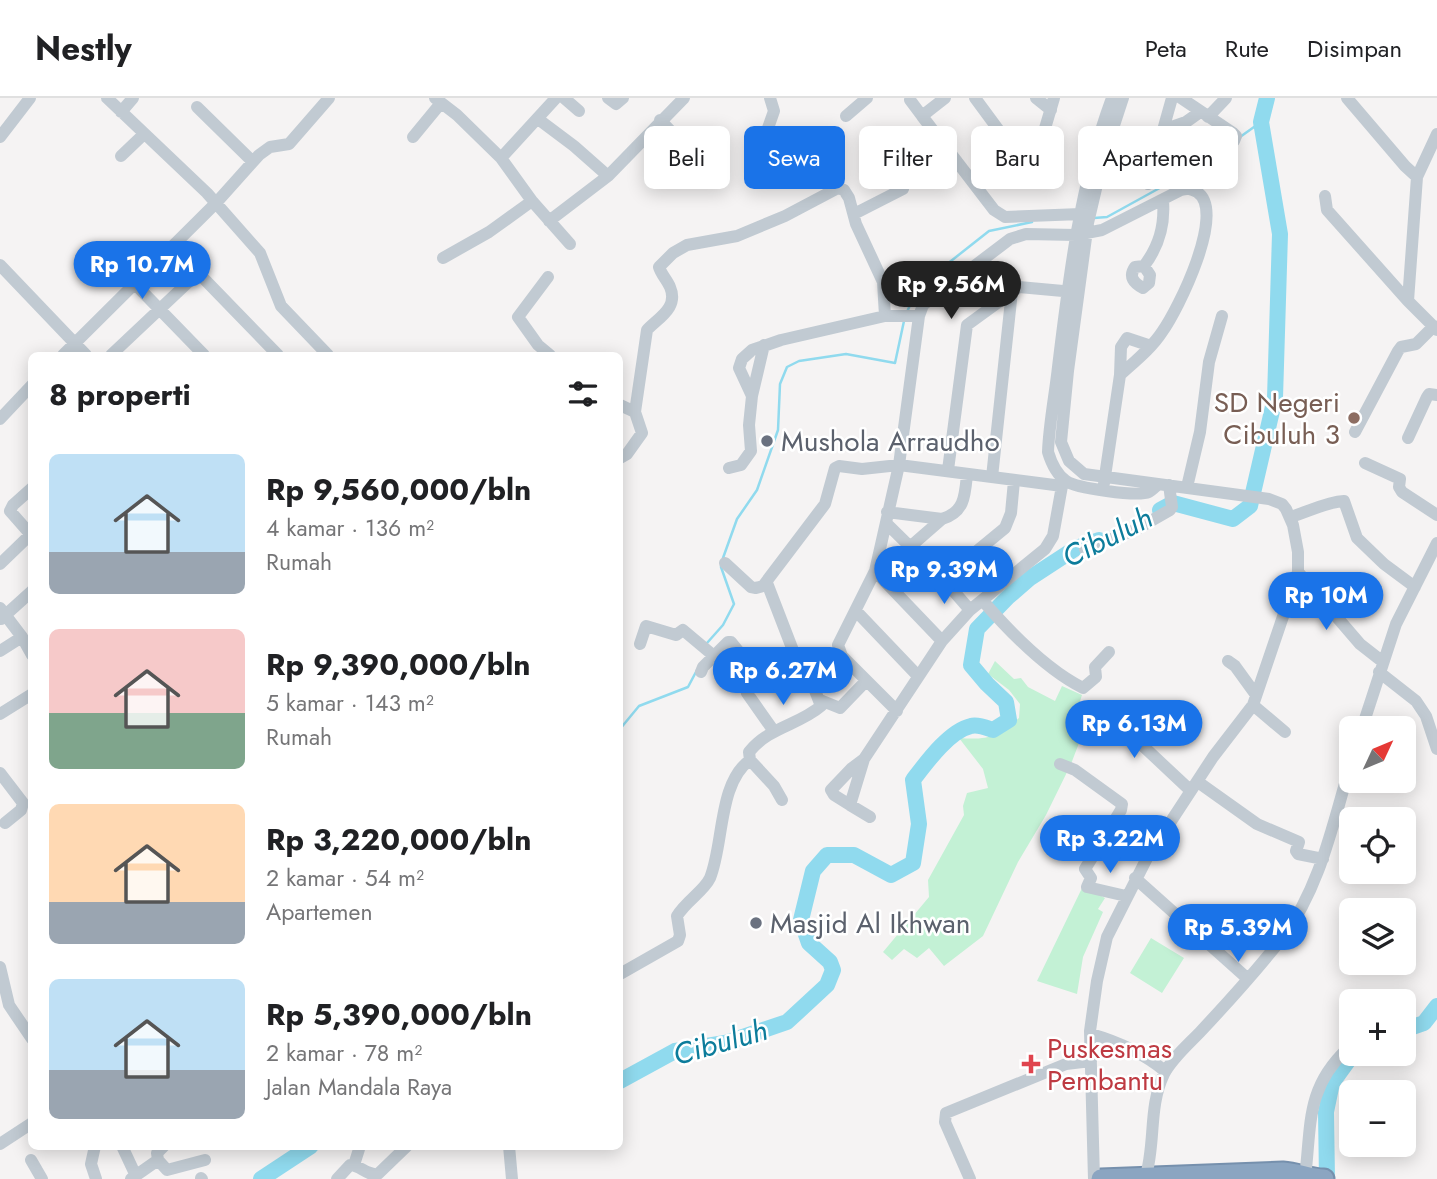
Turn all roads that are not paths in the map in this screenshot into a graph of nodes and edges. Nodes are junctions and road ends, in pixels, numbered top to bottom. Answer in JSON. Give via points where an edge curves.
{"nodes":[{"id":1,"x":30,"y":98,"type":"edge"},
{"id":2,"x":107,"y":98,"type":"edge"},
{"id":3,"x":133,"y":98,"type":"edge"},
{"id":4,"x":329,"y":98,"type":"edge"},
{"id":5,"x":556,"y":98,"type":"edge"},
{"id":6,"x":564,"y":98,"type":"edge"},
{"id":7,"x":608,"y":98,"type":"edge"},
{"id":8,"x":623,"y":98,"type":"edge"},
{"id":9,"x":684,"y":98,"type":"edge"},
{"id":10,"x":770,"y":98,"type":"edge"},
{"id":11,"x":867,"y":98,"type":"edge"},
{"id":12,"x":945,"y":98,"type":"edge"},
{"id":13,"x":975,"y":98,"type":"edge"},
{"id":14,"x":1036,"y":98,"type":"edge"},
{"id":15,"x":1112,"y":98,"type":"edge"},
{"id":16,"x":1123,"y":98,"type":"edge"},
{"id":17,"x":1172,"y":98,"type":"edge"},
{"id":18,"x":1181,"y":98,"type":"edge"},
{"id":19,"x":1226,"y":98,"type":"edge"},
{"id":20,"x":1347,"y":98,"type":"edge"},
{"id":21,"x":910,"y":100,"type":"dead end"},
{"id":22,"x":438,"y":101,"type":"edge"},
{"id":23,"x":1053,"y":104,"type":"edge"},
{"id":24,"x":198,"y":107,"type":"dead end"},
{"id":25,"x":579,"y":111,"type":"dead end"},
{"id":26,"x":121,"y":112,"type":"junction"},
{"id":27,"x":1204,"y":114,"type":"junction"},
{"id":28,"x":846,"y":116,"type":"dead end"},
{"id":29,"x":922,"y":116,"type":"junction"},
{"id":30,"x":5,"y":119,"type":"edge"},
{"id":31,"x":538,"y":119,"type":"junction"},
{"id":32,"x":660,"y":120,"type":"junction"},
{"id":33,"x":666,"y":126,"type":"edge"},
{"id":34,"x":769,"y":126,"type":"edge"},
{"id":35,"x":1114,"y":126,"type":"edge"},
{"id":36,"x":1222,"y":126,"type":"edge"},
{"id":37,"x":1437,"y":134,"type":"edge"},
{"id":38,"x":143,"y":135,"type":"junction"},
{"id":39,"x":0,"y":137,"type":"edge"},
{"id":40,"x":414,"y":137,"type":"dead end"},
{"id":41,"x":121,"y":156,"type":"dead end"},
{"id":42,"x":501,"y":158,"type":"junction"},
{"id":43,"x":252,"y":161,"type":"junction"},
{"id":44,"x":608,"y":176,"type":"junction"},
{"id":45,"x":1417,"y":177,"type":"junction"},
{"id":46,"x":903,"y":189,"type":"dead end"},
{"id":47,"x":1093,"y":189,"type":"edge"},
{"id":48,"x":1325,"y":197,"type":"dead end"},
{"id":49,"x":532,"y":201,"type":"junction"},
{"id":50,"x":1163,"y":201,"type":"junction"},
{"id":51,"x":216,"y":203,"type":"junction"},
{"id":52,"x":854,"y":214,"type":"junction"},
{"id":53,"x":549,"y":221,"type":"junction"},
{"id":54,"x":1083,"y":221,"type":"junction"},
{"id":55,"x":570,"y":244,"type":"dead end"},
{"id":56,"x":179,"y":253,"type":"dead end"},
{"id":57,"x":443,"y":258,"type":"dead end"},
{"id":58,"x":0,"y":265,"type":"edge"},
{"id":59,"x":1144,"y":266,"type":"dead end"},
{"id":60,"x":198,"y":274,"type":"junction"},
{"id":61,"x":548,"y":277,"type":"dead end"},
{"id":62,"x":134,"y":283,"type":"junction"},
{"id":63,"x":1012,"y":291,"type":"junction"},
{"id":64,"x":1072,"y":292,"type":"junction"},
{"id":65,"x":1408,"y":301,"type":"junction"},
{"id":66,"x":159,"y":307,"type":"junction"},
{"id":67,"x":885,"y":316,"type":"junction"},
{"id":68,"x":910,"y":316,"type":"junction"},
{"id":69,"x":1222,"y":316,"type":"dead end"},
{"id":70,"x":1435,"y":328,"type":"edge"},
{"id":71,"x":75,"y":344,"type":"junction"},
{"id":72,"x":764,"y":345,"type":"junction"},
{"id":73,"x":1151,"y":346,"type":"junction"},
{"id":74,"x":66,"y":352,"type":"edge"},
{"id":75,"x":83,"y":352,"type":"edge"},
{"id":76,"x":119,"y":352,"type":"edge"},
{"id":77,"x":201,"y":352,"type":"edge"},
{"id":78,"x":275,"y":352,"type":"edge"},
{"id":79,"x":325,"y":352,"type":"edge"},
{"id":80,"x":546,"y":352,"type":"edge"},
{"id":81,"x":1120,"y":375,"type":"junction"},
{"id":82,"x":28,"y":389,"type":"edge"},
{"id":83,"x":1437,"y":395,"type":"edge"},
{"id":84,"x":752,"y":396,"type":"junction"},
{"id":85,"x":623,"y":406,"type":"edge"},
{"id":86,"x":635,"y":412,"type":"junction"},
{"id":87,"x":0,"y":419,"type":"edge"},
{"id":88,"x":1355,"y":432,"type":"dead end"},
{"id":89,"x":1408,"y":438,"type":"dead end"},
{"id":90,"x":623,"y":456,"type":"edge"},
{"id":91,"x":1050,"y":460,"type":"junction"},
{"id":92,"x":1364,"y":463,"type":"dead end"},
{"id":93,"x":899,"y":465,"type":"junction"},
{"id":94,"x":729,"y":468,"type":"dead end"},
{"id":95,"x":947,"y":470,"type":"junction"},
{"id":96,"x":967,"y":474,"type":"junction"},
{"id":97,"x":992,"y":477,"type":"junction"},
{"id":98,"x":1014,"y":481,"type":"junction"},
{"id":99,"x":1040,"y":483,"type":"junction"},
{"id":100,"x":1064,"y":484,"type":"junction"},
{"id":101,"x":1103,"y":484,"type":"junction"},
{"id":102,"x":1187,"y":486,"type":"junction"},
{"id":103,"x":28,"y":492,"type":"edge"},
{"id":104,"x":1167,"y":494,"type":"junction"},
{"id":105,"x":1437,"y":515,"type":"edge"},
{"id":106,"x":887,"y":517,"type":"junction"},
{"id":107,"x":1290,"y":517,"type":"junction"},
{"id":108,"x":942,"y":519,"type":"junction"},
{"id":109,"x":28,"y":532,"type":"edge"},
{"id":110,"x":28,"y":539,"type":"edge"},
{"id":111,"x":1437,"y":543,"type":"edge"},
{"id":112,"x":911,"y":547,"type":"junction"},
{"id":113,"x":1085,"y":549,"type":"dead end"},
{"id":114,"x":1433,"y":561,"type":"edge"},
{"id":115,"x":725,"y":563,"type":"dead end"},
{"id":116,"x":0,"y":564,"type":"edge"},
{"id":117,"x":875,"y":571,"type":"junction"},
{"id":118,"x":1298,"y":572,"type":"junction"},
{"id":119,"x":943,"y":579,"type":"junction"},
{"id":120,"x":767,"y":583,"type":"junction"},
{"id":121,"x":1415,"y":587,"type":"junction"},
{"id":122,"x":28,"y":594,"type":"edge"},
{"id":123,"x":986,"y":605,"type":"junction"},
{"id":124,"x":970,"y":610,"type":"junction"},
{"id":125,"x":856,"y":611,"type":"junction"},
{"id":126,"x":2,"y":614,"type":"edge"},
{"id":127,"x":22,"y":637,"type":"junction"},
{"id":128,"x":942,"y":641,"type":"junction"},
{"id":129,"x":640,"y":644,"type":"dead end"},
{"id":130,"x":28,"y":648,"type":"edge"},
{"id":131,"x":0,"y":651,"type":"edge"},
{"id":132,"x":1109,"y":652,"type":"dead end"},
{"id":133,"x":714,"y":656,"type":"junction"},
{"id":134,"x":1228,"y":661,"type":"dead end"},
{"id":135,"x":1381,"y":667,"type":"junction"},
{"id":136,"x":701,"y":672,"type":"dead end"},
{"id":137,"x":918,"y":676,"type":"junction"},
{"id":138,"x":866,"y":681,"type":"junction"},
{"id":139,"x":28,"y":696,"type":"edge"},
{"id":140,"x":820,"y":700,"type":"junction"},
{"id":141,"x":1255,"y":700,"type":"junction"},
{"id":142,"x":897,"y":711,"type":"junction"},
{"id":143,"x":0,"y":714,"type":"edge"},
{"id":144,"x":1366,"y":716,"type":"edge"},
{"id":145,"x":1431,"y":718,"type":"edge"},
{"id":146,"x":1131,"y":720,"type":"dead end"},
{"id":147,"x":773,"y":730,"type":"junction"},
{"id":148,"x":1285,"y":732,"type":"dead end"},
{"id":149,"x":1437,"y":749,"type":"edge"},
{"id":150,"x":864,"y":759,"type":"junction"},
{"id":151,"x":750,"y":760,"type":"junction"},
{"id":152,"x":1060,"y":764,"type":"dead end"},
{"id":153,"x":0,"y":773,"type":"edge"},
{"id":154,"x":1194,"y":786,"type":"junction"},
{"id":155,"x":1342,"y":793,"type":"edge"},
{"id":156,"x":782,"y":800,"type":"dead end"},
{"id":157,"x":850,"y":805,"type":"junction"},
{"id":158,"x":870,"y":817,"type":"dead end"},
{"id":159,"x":5,"y":823,"type":"dead end"},
{"id":160,"x":1323,"y":859,"type":"junction"},
{"id":161,"x":1135,"y":878,"type":"junction"},
{"id":162,"x":1126,"y":896,"type":"junction"},
{"id":163,"x":0,"y":967,"type":"edge"},
{"id":164,"x":623,"y":972,"type":"edge"},
{"id":165,"x":1248,"y":979,"type":"junction"},
{"id":166,"x":28,"y":1033,"type":"edge"},
{"id":167,"x":1091,"y":1034,"type":"junction"},
{"id":168,"x":1339,"y":1058,"type":"edge"},
{"id":169,"x":1091,"y":1061,"type":"junction"},
{"id":170,"x":1165,"y":1071,"type":"junction"},
{"id":171,"x":28,"y":1126,"type":"edge"},
{"id":172,"x":0,"y":1144,"type":"edge"},
{"id":173,"x":94,"y":1150,"type":"edge"},
{"id":174,"x":123,"y":1150,"type":"edge"},
{"id":175,"x":160,"y":1150,"type":"edge"},
{"id":176,"x":359,"y":1150,"type":"edge"},
{"id":177,"x":403,"y":1150,"type":"edge"},
{"id":178,"x":509,"y":1150,"type":"edge"},
{"id":179,"x":31,"y":1160,"type":"dead end"},
{"id":180,"x":158,"y":1160,"type":"junction"},
{"id":181,"x":205,"y":1160,"type":"dead end"},
{"id":182,"x":354,"y":1165,"type":"junction"},
{"id":183,"x":1151,"y":1174,"type":"edge"},
{"id":184,"x":133,"y":1178,"type":"edge"},
{"id":185,"x":1308,"y":1178,"type":"edge"},
{"id":186,"x":42,"y":1179,"type":"edge"},
{"id":187,"x":96,"y":1179,"type":"edge"},
{"id":188,"x":337,"y":1179,"type":"edge"},
{"id":189,"x":512,"y":1179,"type":"edge"},
{"id":190,"x":970,"y":1179,"type":"edge"},
{"id":191,"x":1094,"y":1179,"type":"edge"},
{"id":192,"x":1101,"y":1179,"type":"edge"},
{"id":193,"x":1324,"y":1179,"type":"edge"}],
"edges":[{"from":1,"to":30,"type":"street"},
{"from":2,"to":26,"type":"street"},
{"from":3,"to":26,"type":"street"},
{"from":4,"to":43,"type":"street","via":[[289,144],[270,147]]},
{"from":5,"to":31,"type":"street"},
{"from":6,"to":25,"type":"street"},
{"from":7,"to":8,"type":"street","via":[[616,104]]},
{"from":9,"to":32,"type":"street"},
{"from":10,"to":34,"type":"street","via":[[774,111]]},
{"from":11,"to":28,"type":"street"},
{"from":12,"to":29,"type":"street"},
{"from":13,"to":23,"type":"street","via":[[1020,159],[1029,164],[1035,162]]},
{"from":14,"to":23,"type":"street"},
{"from":15,"to":54,"type":"street"},
{"from":16,"to":35,"type":"street"},
{"from":17,"to":27,"type":"street","via":[[1163,130]]},
{"from":18,"to":27,"type":"street"},
{"from":19,"to":27,"type":"street"},
{"from":20,"to":45,"type":"street"},
{"from":21,"to":29,"type":"street"},
{"from":22,"to":40,"type":"street"},
{"from":22,"to":42,"type":"street"},
{"from":24,"to":43,"type":"street"},
{"from":26,"to":38,"type":"street"},
{"from":27,"to":36,"type":"street"},
{"from":29,"to":54,"type":"street","via":[[998,213]]},
{"from":30,"to":39,"type":"street"},
{"from":31,"to":42,"type":"street"},
{"from":31,"to":44,"type":"street"},
{"from":32,"to":33,"type":"street"},
{"from":32,"to":44,"type":"street"},
{"from":37,"to":45,"type":"street"},
{"from":38,"to":41,"type":"street"},
{"from":38,"to":51,"type":"street"},
{"from":42,"to":49,"type":"street"},
{"from":43,"to":51,"type":"street"},
{"from":44,"to":53,"type":"street"},
{"from":45,"to":65,"type":"street"},
{"from":46,"to":52,"type":"street"},
{"from":47,"to":54,"type":"street"},
{"from":48,"to":65,"type":"street","via":[[1327,209]]},
{"from":49,"to":53,"type":"street"},
{"from":49,"to":57,"type":"street"},
{"from":50,"to":54,"type":"street","via":[[1102,230]]},
{"from":50,"to":59,"type":"street","via":[[1162,232]]},
{"from":50,"to":73,"type":"street","via":[[1188,188],[1203,197],[1207,219],[1194,270]]},
{"from":51,"to":62,"type":"street"},
{"from":51,"to":79,"type":"street","via":[[260,253],[281,306]]},
{"from":52,"to":67,"type":"street","via":[[883,282]]},
{"from":52,"to":86,"type":"street","via":[[849,198],[838,188],[771,223],[737,236],[687,245],[660,263],[673,297],[664,316],[647,330]]},
{"from":53,"to":55,"type":"street"},
{"from":54,"to":64,"type":"street"},
{"from":54,"to":68,"type":"street","via":[[1010,239]]},
{"from":56,"to":60,"type":"street"},
{"from":58,"to":71,"type":"street"},
{"from":60,"to":66,"type":"street"},
{"from":60,"to":78,"type":"street"},
{"from":61,"to":80,"type":"street","via":[[517,317]]},
{"from":62,"to":66,"type":"street"},
{"from":62,"to":71,"type":"street"},
{"from":63,"to":64,"type":"street","via":[[1026,286]]},
{"from":63,"to":95,"type":"street","via":[[967,325]]},
{"from":63,"to":97,"type":"street"},
{"from":64,"to":91,"type":"street"},
{"from":64,"to":101,"type":"street","via":[[1061,442],[1076,468]]},
{"from":65,"to":70,"type":"street"},
{"from":66,"to":76,"type":"street"},
{"from":66,"to":77,"type":"street"},
{"from":67,"to":68,"type":"street"},
{"from":67,"to":72,"type":"street"},
{"from":68,"to":93,"type":"street"},
{"from":69,"to":102,"type":"street"},
{"from":70,"to":88,"type":"street","via":[[1416,344],[1401,347]]},
{"from":71,"to":74,"type":"street"},
{"from":71,"to":75,"type":"street"},
{"from":72,"to":84,"type":"street"},
{"from":72,"to":84,"type":"street","via":[[742,359],[739,368]]},
{"from":73,"to":81,"type":"street"},
{"from":73,"to":81,"type":"street","via":[[1124,340]]},
{"from":81,"to":101,"type":"street"},
{"from":82,"to":87,"type":"street"},
{"from":83,"to":89,"type":"street","via":[[1429,394]]},
{"from":84,"to":94,"type":"street","via":[[751,451],[741,466]]},
{"from":85,"to":86,"type":"street"},
{"from":86,"to":90,"type":"street","via":[[641,436]]},
{"from":91,"to":99,"type":"street"},
{"from":91,"to":100,"type":"street"},
{"from":92,"to":105,"type":"street","via":[[1399,479],[1402,492]]},
{"from":93,"to":95,"type":"street"},
{"from":93,"to":106,"type":"street"},
{"from":93,"to":120,"type":"street","via":[[835,468],[825,504]]},
{"from":95,"to":96,"type":"street"},
{"from":96,"to":97,"type":"street"},
{"from":96,"to":108,"type":"street","via":[[961,509]]},
{"from":97,"to":98,"type":"street"},
{"from":98,"to":99,"type":"street"},
{"from":98,"to":119,"type":"street","via":[[1005,528]]},
{"from":99,"to":100,"type":"street"},
{"from":100,"to":101,"type":"street"},
{"from":100,"to":123,"type":"street","via":[[1050,543]]},
{"from":101,"to":104,"type":"street"},
{"from":102,"to":104,"type":"street"},
{"from":102,"to":107,"type":"street","via":[[1266,498],[1282,504]]},
{"from":103,"to":109,"type":"street","via":[[10,511]]},
{"from":104,"to":113,"type":"street","via":[[1135,530]]},
{"from":106,"to":108,"type":"street"},
{"from":106,"to":112,"type":"street"},
{"from":106,"to":117,"type":"street"},
{"from":107,"to":118,"type":"street"},
{"from":107,"to":121,"type":"street","via":[[1345,500],[1357,538]]},
{"from":108,"to":112,"type":"street"},
{"from":110,"to":116,"type":"street"},
{"from":111,"to":114,"type":"street"},
{"from":112,"to":119,"type":"street"},
{"from":114,"to":121,"type":"street"},
{"from":115,"to":120,"type":"street","via":[[751,587]]},
{"from":117,"to":125,"type":"street"},
{"from":117,"to":128,"type":"street"},
{"from":118,"to":135,"type":"street"},
{"from":118,"to":141,"type":"street"},
{"from":119,"to":124,"type":"street"},
{"from":120,"to":140,"type":"street","via":[[794,653]]},
{"from":121,"to":135,"type":"street"},
{"from":122,"to":126,"type":"street"},
{"from":123,"to":124,"type":"street"},
{"from":123,"to":132,"type":"street","via":[[1029,648],[1083,688],[1096,677],[1096,664]]},
{"from":124,"to":128,"type":"street"},
{"from":125,"to":137,"type":"street"},
{"from":125,"to":138,"type":"street","via":[[838,645]]},
{"from":126,"to":127,"type":"street"},
{"from":127,"to":130,"type":"street"},
{"from":127,"to":131,"type":"street"},
{"from":128,"to":137,"type":"street"},
{"from":129,"to":133,"type":"street","via":[[646,626],[676,635],[683,630]]},
{"from":133,"to":136,"type":"street"},
{"from":133,"to":147,"type":"street","via":[[732,642],[760,678],[747,693]]},
{"from":134,"to":141,"type":"street"},
{"from":135,"to":144,"type":"street"},
{"from":135,"to":145,"type":"street"},
{"from":137,"to":142,"type":"street"},
{"from":138,"to":140,"type":"street","via":[[840,708]]},
{"from":138,"to":142,"type":"street"},
{"from":139,"to":143,"type":"street"},
{"from":140,"to":147,"type":"street","via":[[819,708]]},
{"from":141,"to":148,"type":"street"},
{"from":141,"to":154,"type":"street"},
{"from":142,"to":150,"type":"street"},
{"from":145,"to":149,"type":"street"},
{"from":146,"to":154,"type":"street","via":[[1127,731]]},
{"from":147,"to":151,"type":"street","via":[[751,749]]},
{"from":150,"to":157,"type":"street"},
{"from":150,"to":157,"type":"street","via":[[831,790]]},
{"from":151,"to":156,"type":"street"},
{"from":151,"to":164,"type":"street","via":[[739,769],[728,796],[708,883],[677,916],[679,940]]},
{"from":152,"to":162,"type":"street","via":[[1122,804],[1085,869],[1091,878],[1087,887]]},
{"from":153,"to":159,"type":"street","via":[[23,803]]},
{"from":154,"to":160,"type":"street","via":[[1257,824],[1299,842],[1298,854]]},
{"from":154,"to":161,"type":"street"},
{"from":155,"to":160,"type":"street"},
{"from":157,"to":158,"type":"street"},
{"from":160,"to":165,"type":"street","via":[[1305,902]]},
{"from":161,"to":162,"type":"street"},
{"from":161,"to":165,"type":"street"},
{"from":162,"to":167,"type":"street","via":[[1100,960]]},
{"from":163,"to":166,"type":"street","via":[[9,1005]]},
{"from":165,"to":170,"type":"street"},
{"from":167,"to":169,"type":"street"},
{"from":167,"to":170,"type":"street","via":[[1128,1046]]},
{"from":168,"to":185,"type":"street","via":[[1312,1102]]},
{"from":169,"to":190,"type":"street","via":[[1066,1064],[946,1113],[945,1122]]},
{"from":169,"to":191,"type":"street"},
{"from":170,"to":183,"type":"street","via":[[1155,1108]]},
{"from":171,"to":172,"type":"street"},
{"from":173,"to":187,"type":"street","via":[[91,1164]]},
{"from":174,"to":184,"type":"street"},
{"from":175,"to":180,"type":"street"},
{"from":176,"to":182,"type":"street"},
{"from":177,"to":182,"type":"street","via":[[378,1174]]},
{"from":178,"to":189,"type":"street"},
{"from":179,"to":186,"type":"street"},
{"from":180,"to":181,"type":"street","via":[[170,1171]]},
{"from":180,"to":184,"type":"street"},
{"from":182,"to":188,"type":"street"},
{"from":183,"to":185,"type":"highway","via":[[1256,1172]]},
{"from":183,"to":192,"type":"highway"},
{"from":185,"to":193,"type":"highway"}]}
